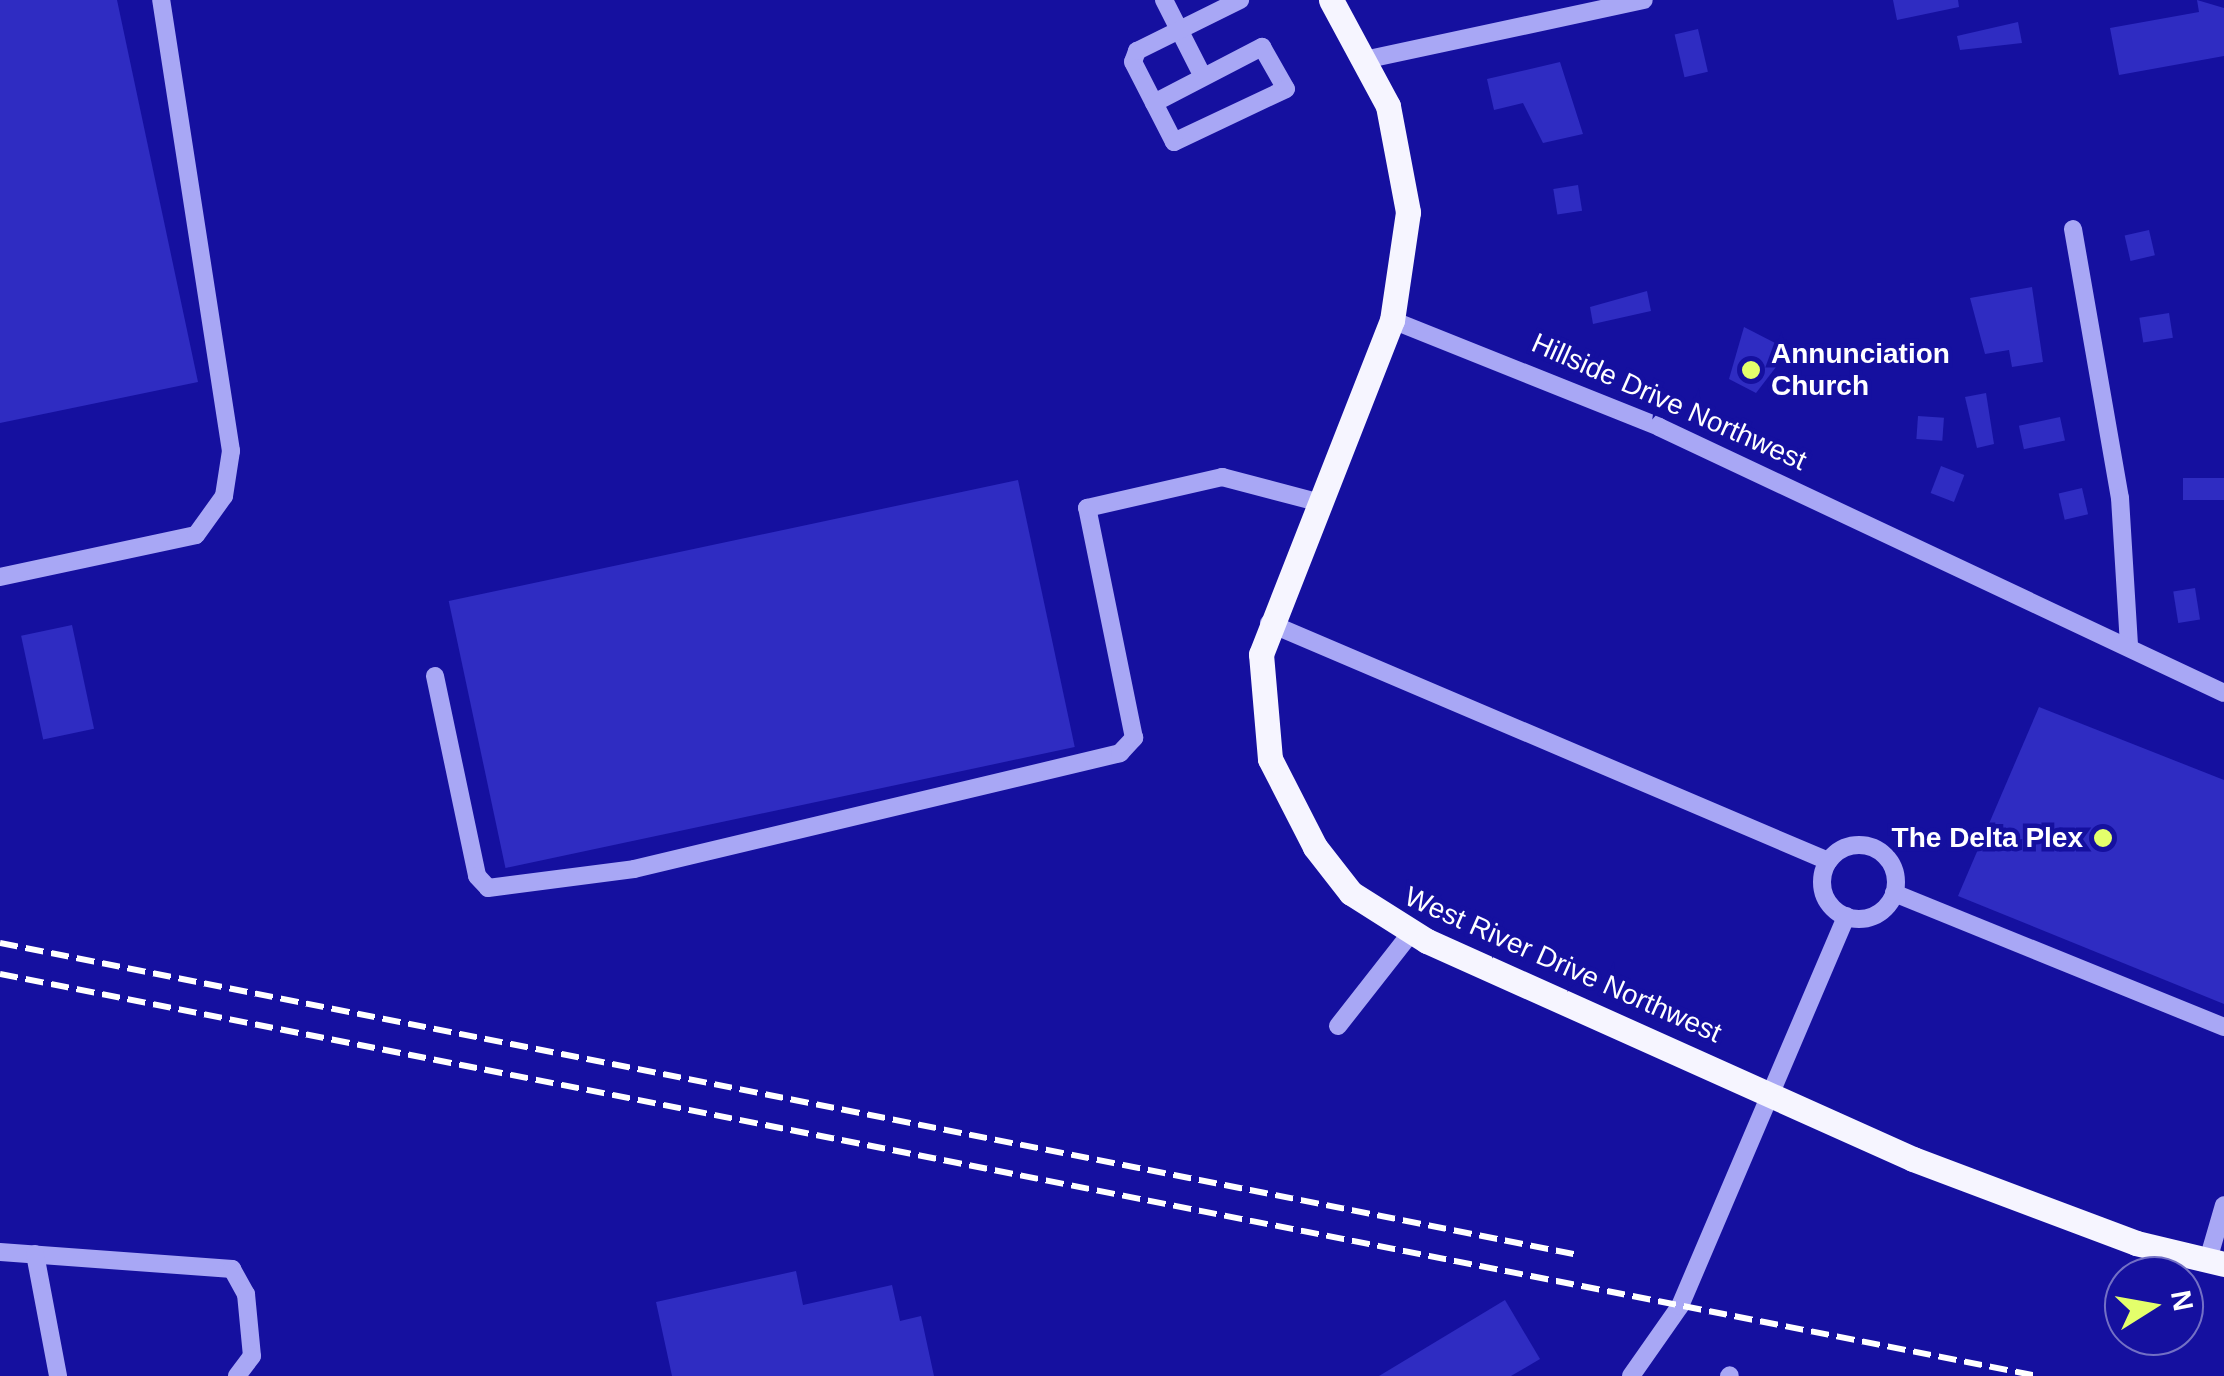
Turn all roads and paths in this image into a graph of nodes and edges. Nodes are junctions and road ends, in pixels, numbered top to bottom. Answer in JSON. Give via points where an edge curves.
{"nodes":[{"id":1,"x":161,"y":0,"type":"edge"},
{"id":2,"x":1164,"y":0,"type":"edge"},
{"id":3,"x":1240,"y":0,"type":"edge"},
{"id":4,"x":1331,"y":0,"type":"edge"},
{"id":5,"x":1644,"y":0,"type":"edge"},
{"id":6,"x":1179,"y":30,"type":"junction"},
{"id":7,"x":1364,"y":60,"type":"junction"},
{"id":8,"x":1203,"y":77,"type":"junction"},
{"id":9,"x":1154,"y":103,"type":"junction"},
{"id":10,"x":2073,"y":228,"type":"dead end"},
{"id":11,"x":1392,"y":320,"type":"junction"},
{"id":12,"x":1317,"y":502,"type":"junction"},
{"id":13,"x":0,"y":577,"type":"edge"},
{"id":14,"x":1269,"y":623,"type":"junction"},
{"id":15,"x":2130,"y":647,"type":"junction"},
{"id":16,"x":435,"y":676,"type":"dead end"},
{"id":17,"x":2224,"y":693,"type":"edge"},
{"id":18,"x":1828,"y":862,"type":"junction"},
{"id":19,"x":1894,"y":893,"type":"junction"},
{"id":20,"x":1846,"y":916,"type":"junction"},
{"id":21,"x":1412,"y":933,"type":"junction"},
{"id":22,"x":1338,"y":1026,"type":"dead end"},
{"id":23,"x":2224,"y":1027,"type":"edge"},
{"id":24,"x":1772,"y":1092,"type":"junction"},
{"id":25,"x":2224,"y":1205,"type":"edge"},
{"id":26,"x":0,"y":1252,"type":"edge"},
{"id":27,"x":34,"y":1254,"type":"junction"},
{"id":28,"x":2216,"y":1262,"type":"edge"},
{"id":29,"x":58,"y":1376,"type":"edge"},
{"id":30,"x":236,"y":1376,"type":"edge"},
{"id":31,"x":1631,"y":1376,"type":"edge"}],
"edges":[{"from":1,"to":13,"type":"street","via":[[232,451],[224,496],[196,534]]},
{"from":2,"to":6,"type":"street"},
{"from":3,"to":6,"type":"street"},
{"from":4,"to":7,"type":"main road"},
{"from":5,"to":7,"type":"street"},
{"from":6,"to":8,"type":"street"},
{"from":6,"to":9,"type":"street","via":[[1133,62]]},
{"from":7,"to":11,"type":"main road","via":[[1388,106],[1407,182]]},
{"from":8,"to":9,"type":"street"},
{"from":8,"to":9,"type":"street","via":[[1262,46],[1286,89],[1189,141],[1174,142]]},
{"from":10,"to":15,"type":"street","via":[[2120,498]]},
{"from":11,"to":12,"type":"main road","name":"West River Drive Northwest"},
{"from":11,"to":15,"type":"street","name":"Hillside Drive Northwest","via":[[1659,426]]},
{"from":12,"to":14,"type":"main road","name":"West River Drive Northwest"},
{"from":12,"to":16,"type":"street","via":[[1222,476],[1086,508],[1134,738],[1120,752],[634,869],[488,888],[477,876]]},
{"from":14,"to":18,"type":"street"},
{"from":14,"to":21,"type":"main road","name":"West River Drive Northwest","via":[[1259,687],[1282,792],[1351,893]]},
{"from":15,"to":17,"type":"street","name":"Hillside Drive Northwest"},
{"from":18,"to":19,"type":"street","via":[[1845,847],[1876,848],[1895,872]]},
{"from":18,"to":20,"type":"street","via":[[1824,894]]},
{"from":19,"to":20,"type":"street","via":[[1875,915]]},
{"from":19,"to":23,"type":"street"},
{"from":20,"to":24,"type":"street"},
{"from":21,"to":22,"type":"street"},
{"from":21,"to":24,"type":"main road","name":"West River Drive Northwest"},
{"from":24,"to":28,"type":"main road","name":"West River Drive Northwest","via":[[1913,1159],[2136,1243]]},
{"from":24,"to":31,"type":"street","via":[[1680,1306]]},
{"from":25,"to":28,"type":"street"},
{"from":26,"to":27,"type":"street"},
{"from":27,"to":29,"type":"street"},
{"from":27,"to":30,"type":"street","via":[[232,1269],[246,1294],[252,1356]]}]}
